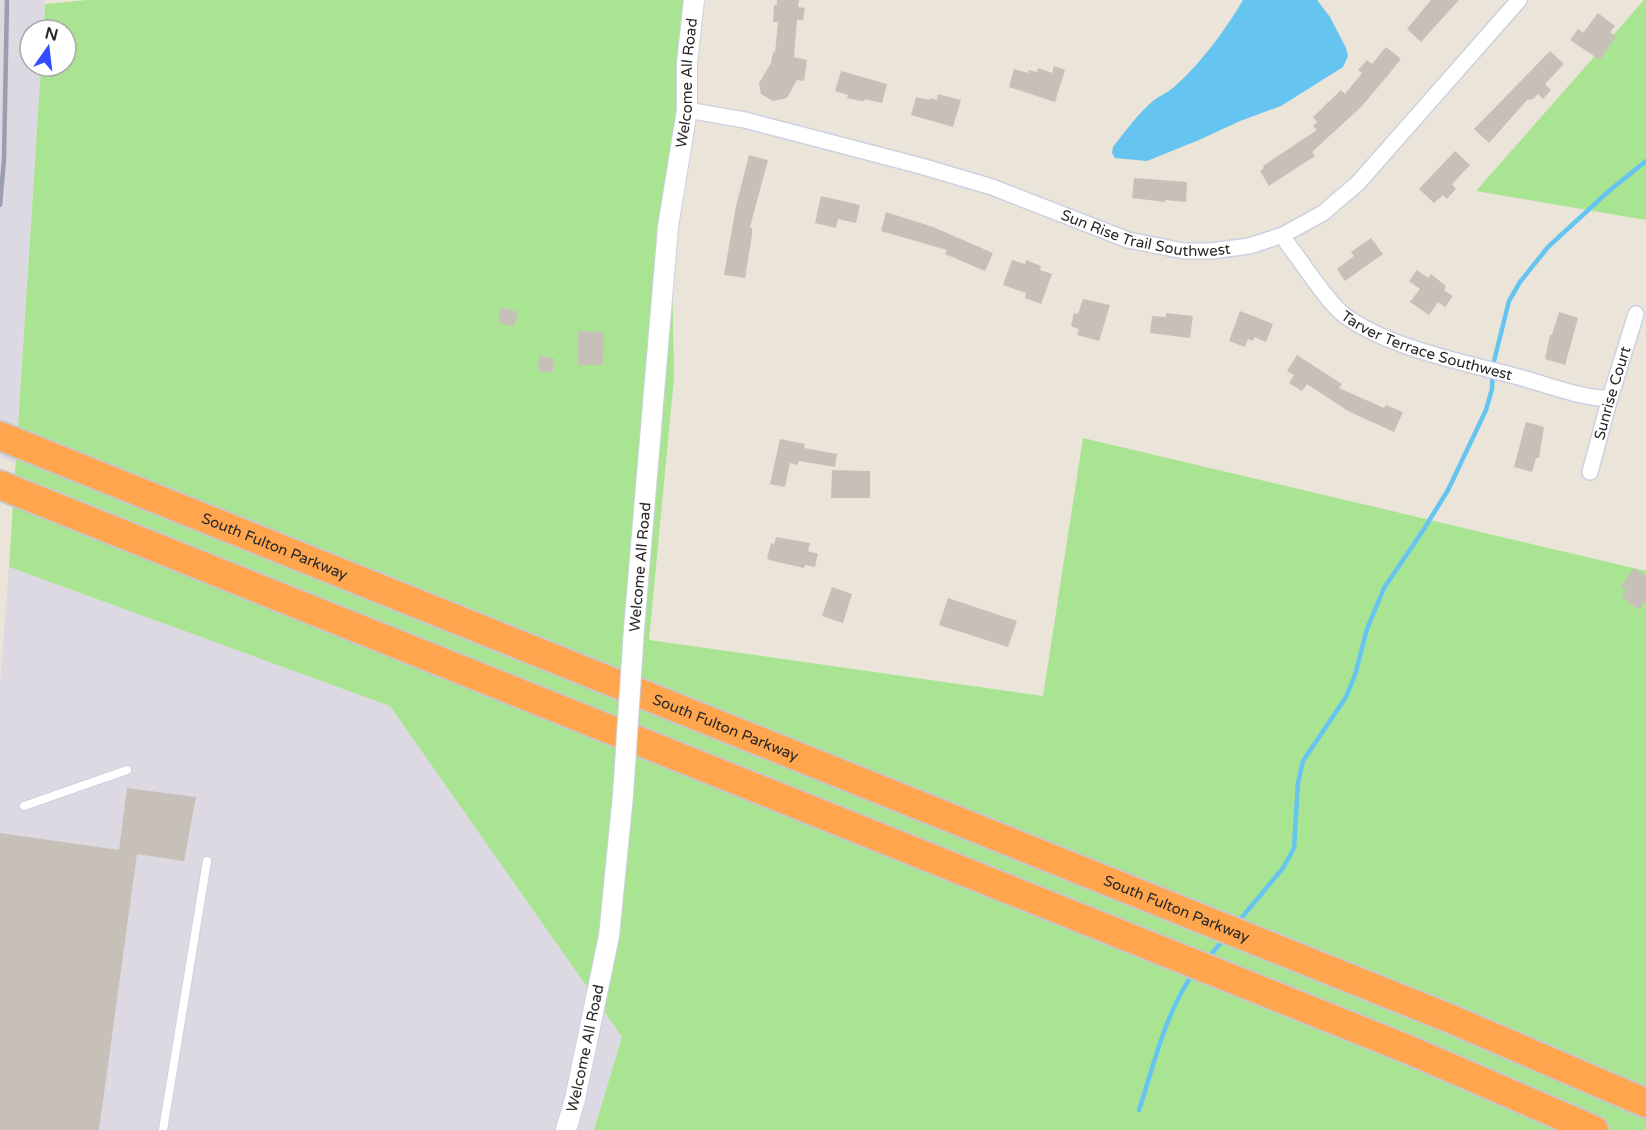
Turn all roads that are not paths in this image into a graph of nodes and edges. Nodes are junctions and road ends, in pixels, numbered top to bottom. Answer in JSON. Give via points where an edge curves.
{"nodes":[{"id":1,"x":694,"y":0,"type":"edge"},
{"id":2,"x":1519,"y":0,"type":"edge"},
{"id":3,"x":687,"y":110,"type":"junction"},
{"id":4,"x":1283,"y":235,"type":"junction"},
{"id":5,"x":1636,"y":314,"type":"dead end"},
{"id":6,"x":1610,"y":398,"type":"junction"},
{"id":7,"x":0,"y":436,"type":"edge"},
{"id":8,"x":1590,"y":472,"type":"dead end"},
{"id":9,"x":11,"y":489,"type":"edge"},
{"id":10,"x":127,"y":770,"type":"dead end"},
{"id":11,"x":24,"y":806,"type":"dead end"},
{"id":12,"x":207,"y":861,"type":"dead end"},
{"id":13,"x":1451,"y":1018,"type":"junction"},
{"id":14,"x":1407,"y":1049,"type":"junction"},
{"id":15,"x":1646,"y":1087,"type":"edge"},
{"id":16,"x":1646,"y":1103,"type":"edge"},
{"id":17,"x":163,"y":1130,"type":"edge"},
{"id":18,"x":566,"y":1130,"type":"edge"},
{"id":19,"x":1558,"y":1130,"type":"edge"},
{"id":20,"x":1594,"y":1130,"type":"edge"}],
"edges":[{"from":1,"to":3,"type":"street","name":"Welcome All Road"},
{"from":2,"to":4,"type":"street","name":"Sun Rise Trail Southwest","via":[[1358,183],[1323,213]]},
{"from":3,"to":4,"type":"street","name":"Sun Rise Trail Southwest","via":[[745,120],[921,165],[992,187],[1128,240],[1165,248],[1211,250],[1263,243]]},
{"from":3,"to":18,"type":"street","name":"Welcome All Road","bridge":true,"via":[[668,227],[609,936]]},
{"from":4,"to":6,"type":"street","name":"Tarver Terrace Southwest","via":[[1343,314],[1374,332],[1410,347],[1562,389]]},
{"from":5,"to":6,"type":"street","name":"Sunrise Court"},
{"from":6,"to":8,"type":"street","name":"Sunrise Court"},
{"from":7,"to":13,"type":"highway","name":"South Fulton Parkway"},
{"from":9,"to":14,"type":"highway"},
{"from":10,"to":11,"type":"lane"},
{"from":12,"to":17,"type":"lane"},
{"from":13,"to":15,"type":"highway"},
{"from":13,"to":16,"type":"highway"},
{"from":14,"to":19,"type":"highway"},
{"from":14,"to":20,"type":"highway"}]}
